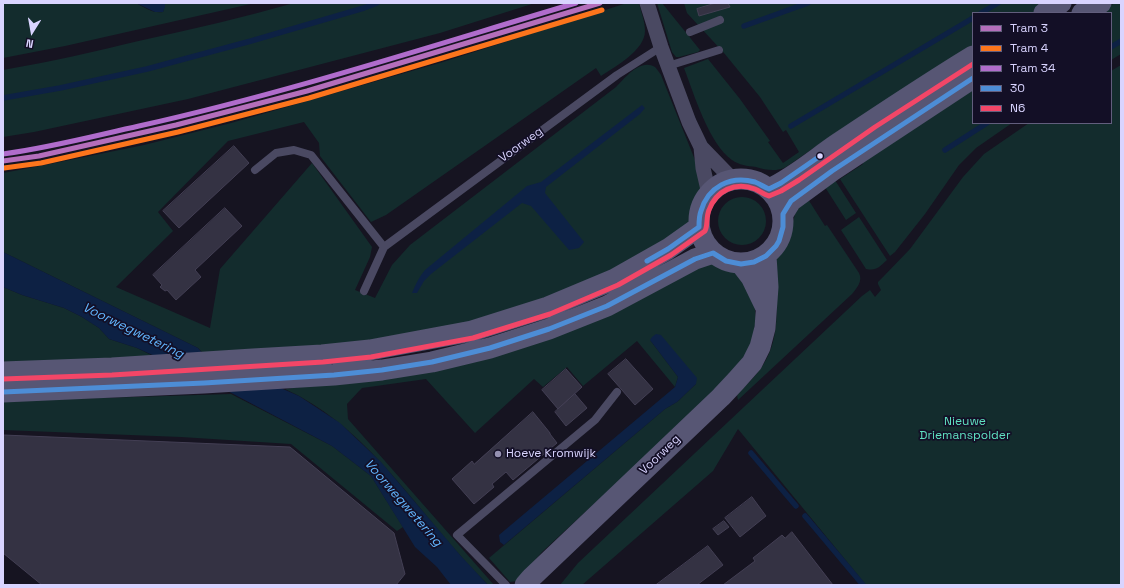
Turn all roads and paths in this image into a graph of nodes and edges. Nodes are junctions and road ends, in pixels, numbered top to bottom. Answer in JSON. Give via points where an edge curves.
{"nodes":[{"id":1,"x":647,"y":3,"type":"edge"},
{"id":2,"x":1061,"y":3,"type":"edge"},
{"id":3,"x":1102,"y":3,"type":"edge"},
{"id":4,"x":1046,"y":12,"type":"edge"},
{"id":5,"x":1084,"y":12,"type":"edge"},
{"id":6,"x":720,"y":20,"type":"dead end"},
{"id":7,"x":690,"y":32,"type":"dead end"},
{"id":8,"x":661,"y":47,"type":"junction"},
{"id":9,"x":719,"y":50,"type":"dead end"},
{"id":10,"x":972,"y":57,"type":"edge"},
{"id":11,"x":668,"y":66,"type":"junction"},
{"id":12,"x":972,"y":79,"type":"edge"},
{"id":13,"x":701,"y":147,"type":"junction"},
{"id":14,"x":256,"y":170,"type":"dead end"},
{"id":15,"x":733,"y":180,"type":"junction"},
{"id":16,"x":769,"y":189,"type":"junction"},
{"id":17,"x":709,"y":194,"type":"junction"},
{"id":18,"x":783,"y":214,"type":"junction"},
{"id":19,"x":699,"y":227,"type":"junction"},
{"id":20,"x":384,"y":247,"type":"junction"},
{"id":21,"x":713,"y":253,"type":"junction"},
{"id":22,"x":766,"y":256,"type":"junction"},
{"id":23,"x":741,"y":264,"type":"junction"},
{"id":24,"x":364,"y":291,"type":"dead end"},
{"id":25,"x":766,"y":309,"type":"junction"},
{"id":26,"x":3,"y":372,"type":"edge"},
{"id":27,"x":3,"y":392,"type":"edge"},
{"id":28,"x":617,"y":392,"type":"dead end"},
{"id":29,"x":506,"y":585,"type":"edge"},
{"id":30,"x":525,"y":585,"type":"edge"}],
"edges":[{"from":1,"to":8,"type":"street"},
{"from":2,"to":4,"type":"main road"},
{"from":3,"to":5,"type":"main road"},
{"from":6,"to":7,"type":"lane"},
{"from":8,"to":11,"type":"street"},
{"from":8,"to":20,"type":"lane","name":"Voorweg","via":[[617,75]]},
{"from":9,"to":11,"type":"lane"},
{"from":10,"to":16,"type":"main road"},
{"from":11,"to":13,"type":"street"},
{"from":12,"to":18,"type":"main road","via":[[832,171],[791,201]]},
{"from":13,"to":15,"type":"street"},
{"from":13,"to":17,"type":"street"},
{"from":14,"to":20,"type":"lane","via":[[276,153],[294,150],[311,155]]},
{"from":15,"to":16,"type":"main road","via":[[752,180]]},
{"from":15,"to":17,"type":"main road","via":[[724,182]]},
{"from":16,"to":18,"type":"main road","via":[[778,200]]},
{"from":17,"to":19,"type":"main road","via":[[700,209]]},
{"from":18,"to":22,"type":"main road","via":[[782,234],[776,246]]},
{"from":19,"to":21,"type":"main road","via":[[704,241]]},
{"from":19,"to":26,"type":"main road","via":[[668,249],[615,279],[548,307],[472,331],[322,356]]},
{"from":20,"to":24,"type":"lane","name":"Voorweg"},
{"from":21,"to":23,"type":"main road","via":[[726,261]]},
{"from":21,"to":27,"type":"main road","via":[[696,259],[607,306],[549,329],[490,348],[432,362],[334,375]]},
{"from":22,"to":23,"type":"main road","via":[[754,262]]},
{"from":22,"to":25,"type":"main road","name":"Voorweg"},
{"from":23,"to":25,"type":"main road","name":"Voorweg","via":[[751,277]]},
{"from":25,"to":30,"type":"main road","name":"Voorweg","via":[[760,348],[752,363]]},
{"from":28,"to":29,"type":"lane","via":[[595,420],[457,535]]}]}
